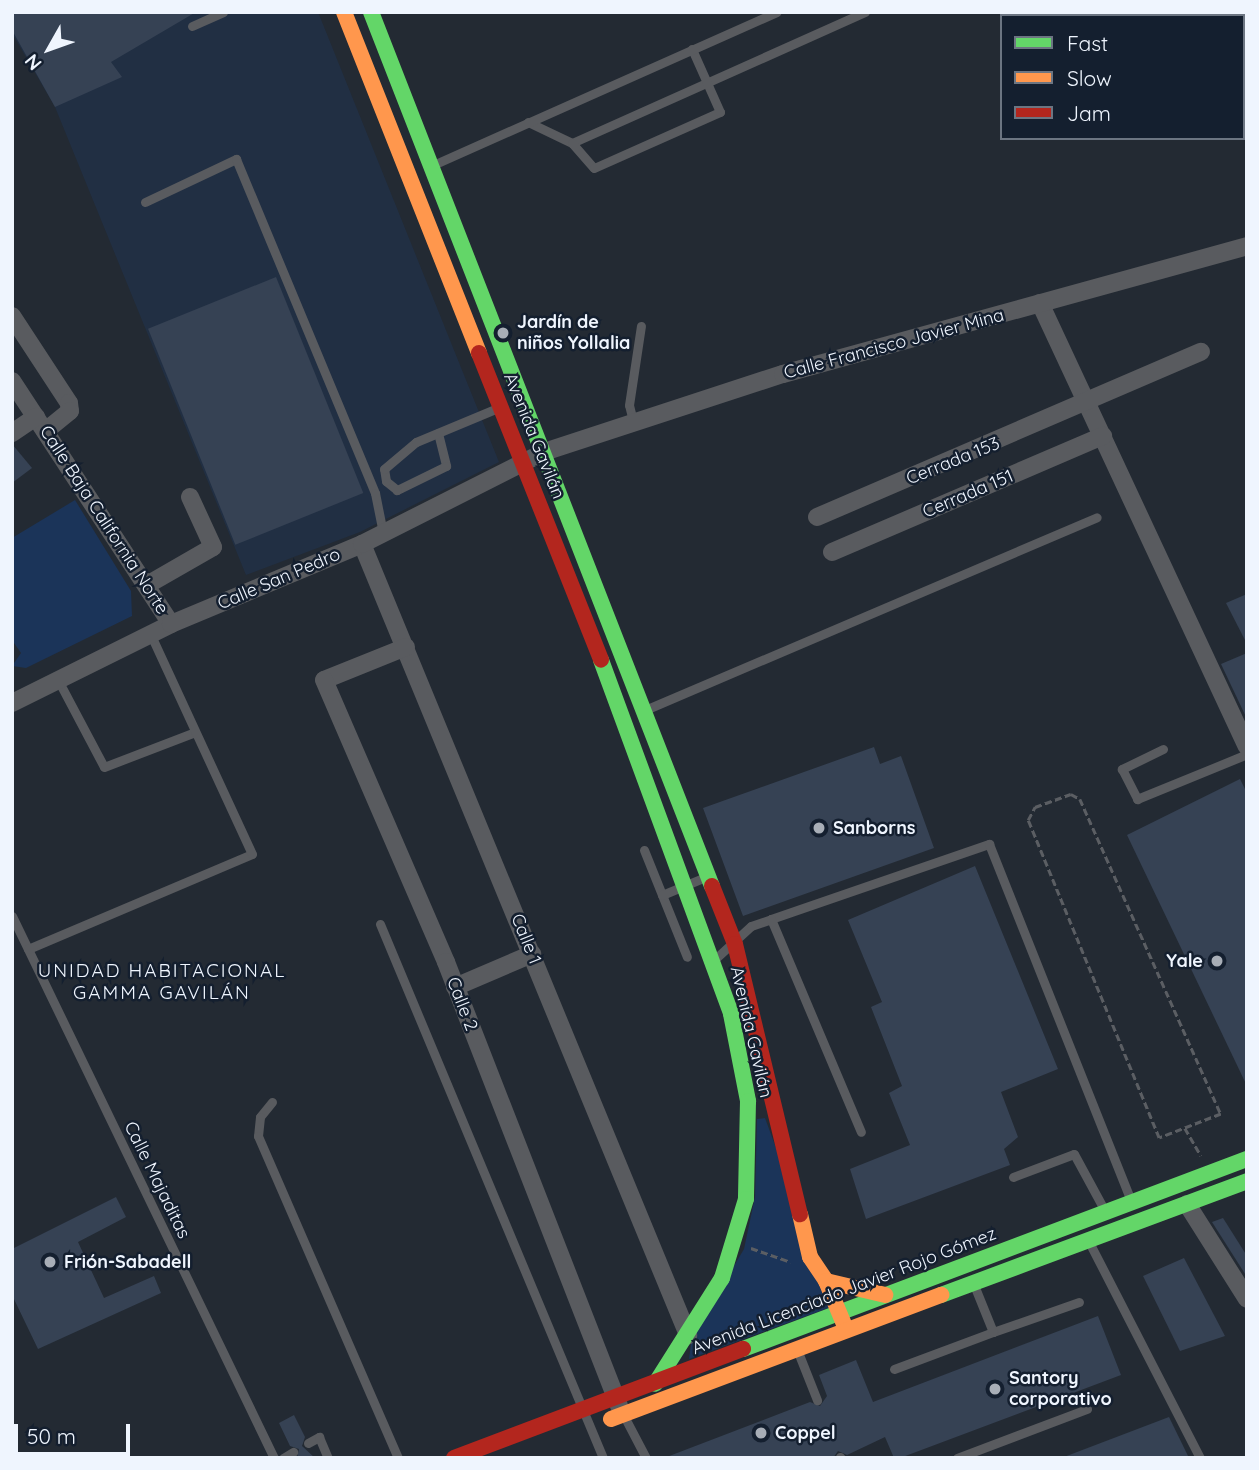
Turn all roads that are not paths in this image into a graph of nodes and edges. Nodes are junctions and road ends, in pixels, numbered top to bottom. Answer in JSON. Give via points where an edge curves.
{"nodes":[{"id":1,"x":223,"y":12,"type":"edge"},
{"id":2,"x":776,"y":12,"type":"edge"},
{"id":3,"x":865,"y":12,"type":"edge"},
{"id":4,"x":374,"y":13,"type":"edge"},
{"id":5,"x":346,"y":18,"type":"edge"},
{"id":6,"x":192,"y":26,"type":"dead end"},
{"id":7,"x":692,"y":49,"type":"junction"},
{"id":8,"x":707,"y":83,"type":"junction"},
{"id":9,"x":528,"y":122,"type":"junction"},
{"id":10,"x":572,"y":143,"type":"junction"},
{"id":11,"x":431,"y":166,"type":"junction"},
{"id":12,"x":408,"y":175,"type":"junction"},
{"id":13,"x":145,"y":202,"type":"dead end"},
{"id":14,"x":1247,"y":246,"type":"edge"},
{"id":15,"x":1040,"y":303,"type":"junction"},
{"id":16,"x":12,"y":316,"type":"edge"},
{"id":17,"x":641,"y":326,"type":"dead end"},
{"id":18,"x":1200,"y":352,"type":"dead end"},
{"id":19,"x":12,"y":381,"type":"edge"},
{"id":20,"x":1089,"y":405,"type":"junction"},
{"id":21,"x":502,"y":406,"type":"junction"},
{"id":22,"x":633,"y":421,"type":"junction"},
{"id":23,"x":41,"y":424,"type":"junction"},
{"id":24,"x":12,"y":433,"type":"edge"},
{"id":25,"x":438,"y":433,"type":"junction"},
{"id":26,"x":1103,"y":436,"type":"junction"},
{"id":27,"x":544,"y":452,"type":"junction"},
{"id":28,"x":524,"y":461,"type":"junction"},
{"id":29,"x":190,"y":498,"type":"dead end"},
{"id":30,"x":817,"y":517,"type":"dead end"},
{"id":31,"x":1097,"y":517,"type":"dead end"},
{"id":32,"x":383,"y":533,"type":"junction"},
{"id":33,"x":362,"y":544,"type":"junction"},
{"id":34,"x":832,"y":552,"type":"dead end"},
{"id":35,"x":146,"y":585,"type":"junction"},
{"id":36,"x":172,"y":624,"type":"junction"},
{"id":37,"x":150,"y":635,"type":"junction"},
{"id":38,"x":407,"y":647,"type":"junction"},
{"id":39,"x":58,"y":680,"type":"junction"},
{"id":40,"x":12,"y":703,"type":"edge"},
{"id":41,"x":646,"y":709,"type":"junction"},
{"id":42,"x":624,"y":719,"type":"junction"},
{"id":43,"x":195,"y":732,"type":"junction"},
{"id":44,"x":1247,"y":746,"type":"edge"},
{"id":45,"x":1163,"y":749,"type":"dead end"},
{"id":46,"x":1247,"y":754,"type":"edge"},
{"id":47,"x":644,"y":850,"type":"dead end"},
{"id":48,"x":710,"y":875,"type":"junction"},
{"id":49,"x":687,"y":884,"type":"junction"},
{"id":50,"x":662,"y":895,"type":"junction"},
{"id":51,"x":12,"y":916,"type":"edge"},
{"id":52,"x":771,"y":919,"type":"junction"},
{"id":53,"x":380,"y":924,"type":"dead end"},
{"id":54,"x":736,"y":944,"type":"junction"},
{"id":55,"x":28,"y":949,"type":"junction"},
{"id":56,"x":532,"y":954,"type":"junction"},
{"id":57,"x":687,"y":957,"type":"dead end"},
{"id":58,"x":715,"y":959,"type":"junction"},
{"id":59,"x":455,"y":987,"type":"junction"},
{"id":60,"x":755,"y":1007,"type":"junction"},
{"id":61,"x":731,"y":1014,"type":"junction"},
{"id":62,"x":776,"y":1095,"type":"junction"},
{"id":63,"x":272,"y":1101,"type":"dead end"},
{"id":64,"x":748,"y":1101,"type":"junction"},
{"id":65,"x":861,"y":1132,"type":"dead end"},
{"id":66,"x":1247,"y":1159,"type":"edge"},
{"id":67,"x":1210,"y":1172,"type":"junction"},
{"id":68,"x":1013,"y":1177,"type":"dead end"},
{"id":69,"x":1247,"y":1181,"type":"edge"},
{"id":70,"x":1220,"y":1191,"type":"junction"},
{"id":71,"x":1132,"y":1202,"type":"junction"},
{"id":72,"x":1187,"y":1204,"type":"junction"},
{"id":73,"x":1105,"y":1212,"type":"junction"},
{"id":74,"x":1088,"y":1241,"type":"junction"},
{"id":75,"x":822,"y":1276,"type":"junction"},
{"id":76,"x":974,"y":1283,"type":"junction"},
{"id":77,"x":885,"y":1295,"type":"junction"},
{"id":78,"x":1247,"y":1299,"type":"edge"},
{"id":79,"x":1079,"y":1301,"type":"dead end"},
{"id":80,"x":838,"y":1313,"type":"junction"},
{"id":81,"x":846,"y":1331,"type":"junction"},
{"id":82,"x":993,"y":1332,"type":"junction"},
{"id":83,"x":688,"y":1335,"type":"junction"},
{"id":84,"x":797,"y":1350,"type":"junction"},
{"id":85,"x":894,"y":1369,"type":"dead end"},
{"id":86,"x":685,"y":1372,"type":"junction"},
{"id":87,"x":654,"y":1384,"type":"junction"},
{"id":88,"x":693,"y":1390,"type":"junction"},
{"id":89,"x":817,"y":1400,"type":"dead end"},
{"id":90,"x":620,"y":1407,"type":"junction"},
{"id":91,"x":1087,"y":1409,"type":"dead end"},
{"id":92,"x":581,"y":1411,"type":"junction"},
{"id":93,"x":589,"y":1428,"type":"junction"},
{"id":94,"x":309,"y":1443,"type":"dead end"},
{"id":95,"x":293,"y":1452,"type":"dead end"},
{"id":96,"x":274,"y":1458,"type":"edge"},
{"id":97,"x":283,"y":1458,"type":"edge"},
{"id":98,"x":328,"y":1458,"type":"edge"},
{"id":99,"x":398,"y":1458,"type":"edge"},
{"id":100,"x":454,"y":1458,"type":"edge"},
{"id":101,"x":508,"y":1458,"type":"edge"},
{"id":102,"x":603,"y":1458,"type":"edge"},
{"id":103,"x":646,"y":1458,"type":"edge"},
{"id":104,"x":957,"y":1458,"type":"edge"},
{"id":105,"x":1200,"y":1458,"type":"edge"}],
"edges":[{"from":1,"to":6,"type":"lane"},
{"from":2,"to":7,"type":"lane"},
{"from":3,"to":8,"type":"lane"},
{"from":4,"to":5,"type":"lane"},
{"from":4,"to":11,"type":"main road","name":"Avenida Gavilán"},
{"from":5,"to":12,"type":"main road","name":"Avenida Gavilán"},
{"from":7,"to":8,"type":"lane"},
{"from":7,"to":9,"type":"lane"},
{"from":8,"to":10,"type":"lane"},
{"from":8,"to":10,"type":"lane","via":[[720,113],[594,168]]},
{"from":9,"to":10,"type":"lane"},
{"from":9,"to":11,"type":"lane"},
{"from":11,"to":12,"type":"lane"},
{"from":11,"to":27,"type":"main road","name":"Avenida Gavilán"},
{"from":12,"to":21,"type":"main road","name":"Avenida Gavilán"},
{"from":13,"to":32,"type":"lane","via":[[236,159],[374,493]]},
{"from":14,"to":15,"type":"street","name":"Calle Francisco Javier Mina"},
{"from":15,"to":20,"type":"street"},
{"from":15,"to":22,"type":"street","name":"Calle Francisco Javier Mina"},
{"from":16,"to":23,"type":"street","via":[[69,403],[71,411]]},
{"from":17,"to":22,"type":"lane","via":[[629,405]]},
{"from":18,"to":20,"type":"street","name":"Cerrada 153"},
{"from":19,"to":23,"type":"street","name":"Calle Baja California Norte"},
{"from":20,"to":26,"type":"street"},
{"from":20,"to":30,"type":"street","name":"Cerrada 153"},
{"from":21,"to":25,"type":"lane"},
{"from":21,"to":28,"type":"main road","name":"Avenida Gavilán"},
{"from":22,"to":27,"type":"street","name":"Calle Francisco Javier Mina"},
{"from":23,"to":24,"type":"street"},
{"from":23,"to":35,"type":"street","name":"Calle Baja California Norte"},
{"from":25,"to":25,"type":"lane","via":[[397,454],[384,469],[386,481],[397,490],[446,466]]},
{"from":26,"to":34,"type":"street","name":"Cerrada 151"},
{"from":26,"to":44,"type":"street"},
{"from":27,"to":28,"type":"street","name":"Calle San Pedro"},
{"from":27,"to":41,"type":"main road","name":"Avenida Gavilán"},
{"from":28,"to":32,"type":"street","name":"Calle San Pedro"},
{"from":28,"to":42,"type":"main road","name":"Avenida Gavilán"},
{"from":29,"to":35,"type":"street","via":[[213,548]]},
{"from":31,"to":41,"type":"lane"},
{"from":32,"to":33,"type":"street","name":"Calle San Pedro"},
{"from":33,"to":36,"type":"street","name":"Calle San Pedro"},
{"from":33,"to":38,"type":"street","name":"Calle 1"},
{"from":35,"to":36,"type":"street","name":"Calle Baja California Norte"},
{"from":36,"to":37,"type":"street","name":"Calle San Pedro"},
{"from":37,"to":39,"type":"street","name":"Calle San Pedro"},
{"from":37,"to":43,"type":"lane"},
{"from":38,"to":56,"type":"street","name":"Calle 1"},
{"from":38,"to":59,"type":"street","name":"Calle 2","via":[[324,680]]},
{"from":39,"to":40,"type":"street","name":"Calle San Pedro"},
{"from":39,"to":43,"type":"lane","via":[[104,767]]},
{"from":41,"to":42,"type":"lane"},
{"from":41,"to":48,"type":"main road","name":"Avenida Gavilán"},
{"from":42,"to":49,"type":"main road","name":"Avenida Gavilán"},
{"from":43,"to":55,"type":"lane","via":[[252,854]]},
{"from":45,"to":46,"type":"lane","via":[[1122,769],[1138,799]]},
{"from":47,"to":50,"type":"lane"},
{"from":48,"to":49,"type":"lane"},
{"from":48,"to":54,"type":"main road","name":"Avenida Gavilán"},
{"from":49,"to":50,"type":"lane"},
{"from":49,"to":58,"type":"main road","name":"Avenida Gavilán"},
{"from":50,"to":57,"type":"lane"},
{"from":51,"to":55,"type":"lane","name":"Calle Majaditas"},
{"from":52,"to":54,"type":"lane","via":[[751,926]]},
{"from":52,"to":65,"type":"lane"},
{"from":52,"to":71,"type":"lane","via":[[989,844]]},
{"from":53,"to":92,"type":"lane"},
{"from":54,"to":58,"type":"lane","name":"Avenida Gavilán"},
{"from":54,"to":60,"type":"main road","name":"Avenida Gavilán"},
{"from":55,"to":96,"type":"lane","name":"Calle Majaditas"},
{"from":56,"to":59,"type":"street"},
{"from":56,"to":83,"type":"street","name":"Calle 1"},
{"from":58,"to":61,"type":"main road","name":"Avenida Gavilán"},
{"from":59,"to":90,"type":"street","name":"Calle 2"},
{"from":60,"to":61,"type":"main road"},
{"from":60,"to":62,"type":"main road","name":"Avenida Gavilán"},
{"from":61,"to":64,"type":"main road","name":"Avenida Gavilán"},
{"from":62,"to":64,"type":"main road"},
{"from":62,"to":75,"type":"main road","name":"Avenida Gavilán"},
{"from":63,"to":99,"type":"lane","via":[[260,1117],[258,1136]]},
{"from":64,"to":83,"type":"main road","name":"Avenida Gavilán","via":[[748,1178],[735,1242]]},
{"from":66,"to":67,"type":"main road","name":"Avenida Licenciado Javier Rojo Gómez"},
{"from":67,"to":70,"type":"lane"},
{"from":67,"to":71,"type":"main road","name":"Avenida Licenciado Javier Rojo Gómez"},
{"from":68,"to":73,"type":"lane","via":[[1074,1154]]},
{"from":69,"to":70,"type":"main road","name":"Avenida Licenciado Javier Rojo Gómez"},
{"from":70,"to":72,"type":"main road","name":"Avenida Licenciado Javier Rojo Gómez"},
{"from":71,"to":73,"type":"main road","name":"Avenida Licenciado Javier Rojo Gómez"},
{"from":72,"to":74,"type":"main road","name":"Avenida Licenciado Javier Rojo Gómez"},
{"from":72,"to":78,"type":"street"},
{"from":73,"to":77,"type":"main road","name":"Avenida Licenciado Javier Rojo Gómez"},
{"from":74,"to":76,"type":"main road","name":"Avenida Licenciado Javier Rojo Gómez"},
{"from":74,"to":105,"type":"lane"},
{"from":75,"to":77,"type":"main road"},
{"from":75,"to":80,"type":"main road","name":"Avenida Gavilán"},
{"from":76,"to":81,"type":"main road","name":"Avenida Licenciado Javier Rojo Gómez"},
{"from":76,"to":82,"type":"lane"},
{"from":77,"to":80,"type":"main road","name":"Avenida Licenciado Javier Rojo Gómez"},
{"from":79,"to":82,"type":"lane"},
{"from":80,"to":81,"type":"main road","name":"Avenida Gavilán"},
{"from":80,"to":86,"type":"main road","name":"Avenida Licenciado Javier Rojo Gómez"},
{"from":81,"to":84,"type":"main road","name":"Avenida Licenciado Javier Rojo Gómez"},
{"from":82,"to":85,"type":"lane"},
{"from":83,"to":87,"type":"main road","name":"Avenida Gavilán"},
{"from":84,"to":88,"type":"main road","name":"Avenida Licenciado Javier Rojo Gómez"},
{"from":84,"to":89,"type":"lane"},
{"from":86,"to":87,"type":"main road","name":"Avenida Licenciado Javier Rojo Gómez"},
{"from":86,"to":88,"type":"main road"},
{"from":87,"to":90,"type":"main road","name":"Avenida Licenciado Javier Rojo Gómez"},
{"from":88,"to":90,"type":"main road","name":"Avenida Licenciado Javier Rojo Gómez"},
{"from":90,"to":92,"type":"main road","name":"Avenida Licenciado Javier Rojo Gómez"},
{"from":90,"to":93,"type":"main road","name":"Avenida Licenciado Javier Rojo Gómez"},
{"from":90,"to":103,"type":"lane"},
{"from":91,"to":104,"type":"lane"},
{"from":92,"to":93,"type":"lane"},
{"from":92,"to":100,"type":"main road","name":"Avenida Licenciado Javier Rojo Gómez"},
{"from":93,"to":101,"type":"main road","name":"Avenida Licenciado Javier Rojo Gómez"},
{"from":93,"to":102,"type":"lane"},
{"from":94,"to":98,"type":"lane","via":[[319,1437]]},
{"from":95,"to":97,"type":"lane"}]}
